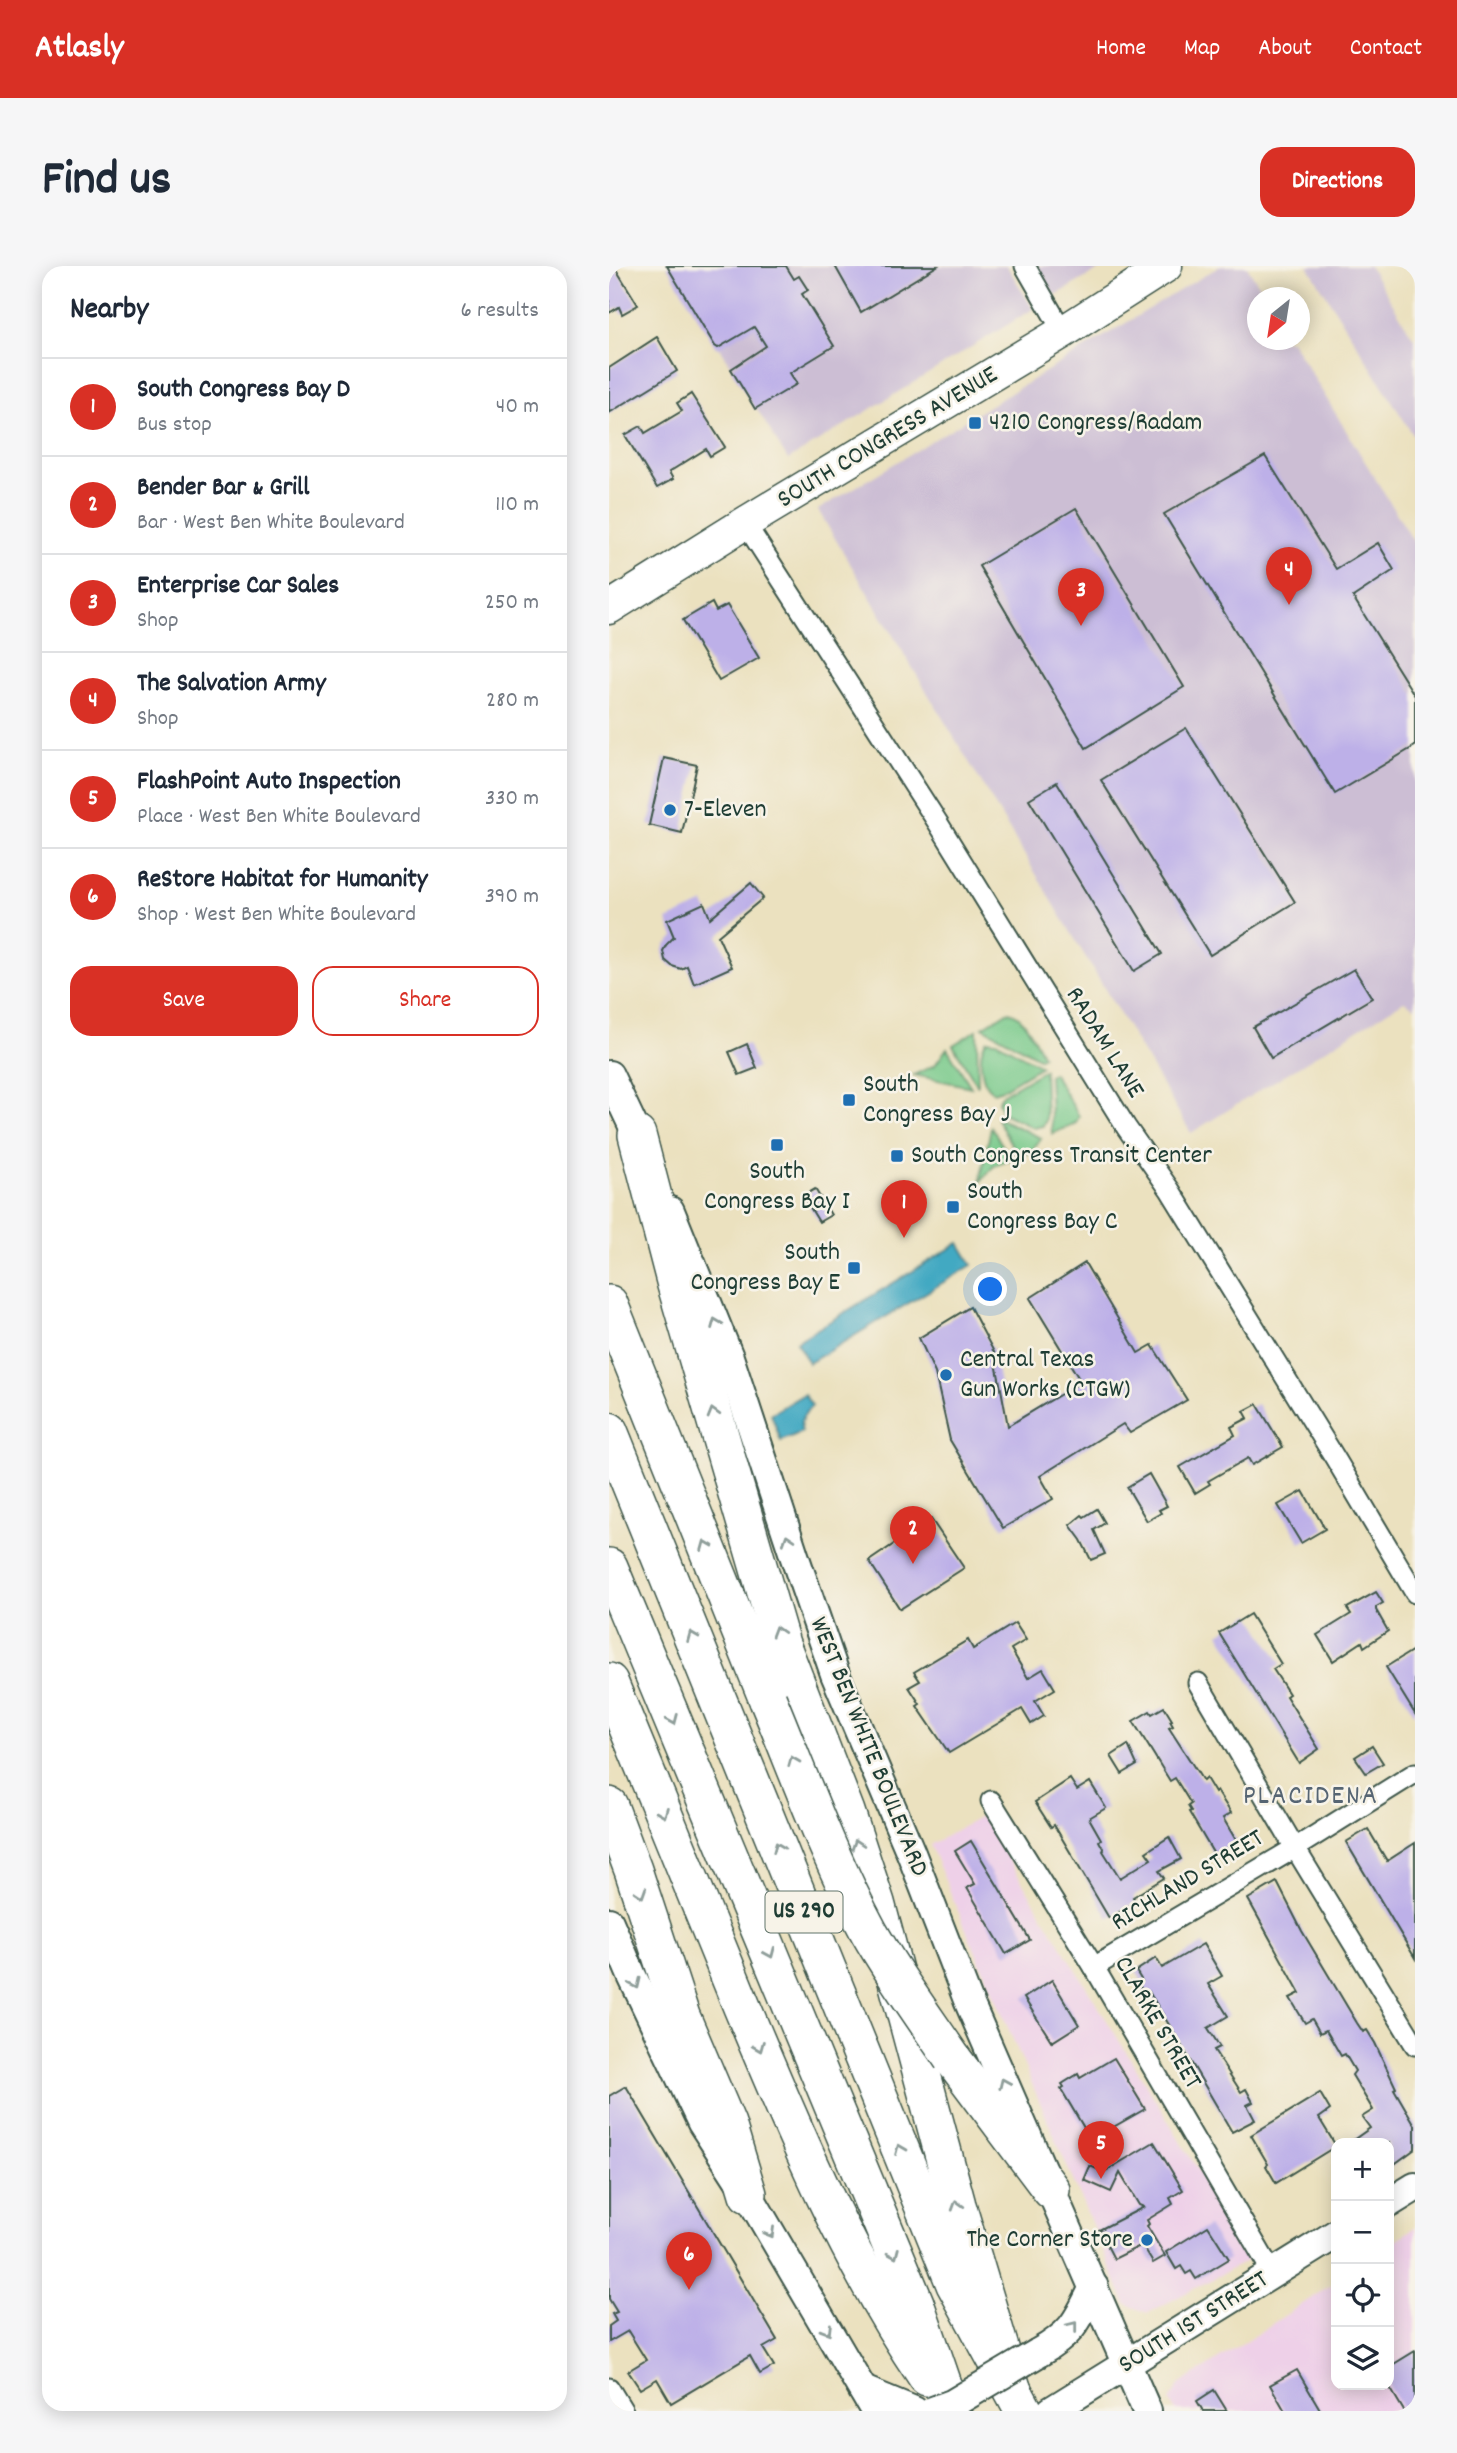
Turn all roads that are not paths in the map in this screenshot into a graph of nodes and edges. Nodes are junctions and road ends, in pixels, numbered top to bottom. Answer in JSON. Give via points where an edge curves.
{"nodes":[{"id":1,"x":1025,"y":266,"type":"edge"},
{"id":2,"x":1166,"y":266,"type":"edge"},
{"id":3,"x":1063,"y":332,"type":"junction"},
{"id":4,"x":745,"y":523,"type":"junction"},
{"id":5,"x":609,"y":608,"type":"edge"},
{"id":6,"x":609,"y":1075,"type":"edge"},
{"id":7,"x":637,"y":1135,"type":"junction"},
{"id":8,"x":609,"y":1304,"type":"edge"},
{"id":9,"x":609,"y":1431,"type":"edge"},
{"id":10,"x":609,"y":1567,"type":"edge"},
{"id":11,"x":1415,"y":1593,"type":"edge"},
{"id":12,"x":609,"y":1682,"type":"edge"},
{"id":13,"x":1198,"y":1683,"type":"dead end"},
{"id":14,"x":1415,"y":1773,"type":"edge"},
{"id":15,"x":991,"y":1801,"type":"dead end"},
{"id":16,"x":609,"y":1806,"type":"edge"},
{"id":17,"x":1295,"y":1848,"type":"junction"},
{"id":18,"x":609,"y":1922,"type":"edge"},
{"id":19,"x":1094,"y":1966,"type":"junction"},
{"id":20,"x":1415,"y":2045,"type":"edge"},
{"id":21,"x":1415,"y":2187,"type":"edge"},
{"id":22,"x":1051,"y":2190,"type":"junction"},
{"id":23,"x":748,"y":2194,"type":"junction"},
{"id":24,"x":1392,"y":2201,"type":"edge"},
{"id":25,"x":1331,"y":2238,"type":"edge"},
{"id":26,"x":1273,"y":2274,"type":"junction"},
{"id":27,"x":1094,"y":2287,"type":"junction"},
{"id":28,"x":1126,"y":2365,"type":"junction"},
{"id":29,"x":609,"y":2388,"type":"edge"},
{"id":30,"x":1018,"y":2399,"type":"edge"},
{"id":31,"x":869,"y":2401,"type":"edge"},
{"id":32,"x":1058,"y":2406,"type":"edge"},
{"id":33,"x":623,"y":2411,"type":"edge"},
{"id":34,"x":914,"y":2411,"type":"edge"},
{"id":35,"x":933,"y":2411,"type":"edge"},
{"id":36,"x":952,"y":2411,"type":"edge"},
{"id":37,"x":1147,"y":2411,"type":"edge"}],
"edges":[{"from":1,"to":3,"type":"street"},
{"from":2,"to":3,"type":"main road","name":"SOUTH CONGRESS AVENUE"},
{"from":3,"to":4,"type":"main road","name":"SOUTH CONGRESS AVENUE"},
{"from":4,"to":5,"type":"main road","name":"SOUTH CONGRESS AVENUE"},
{"from":4,"to":11,"type":"street","name":"RADAM LANE","via":[[1170,1190]]},
{"from":6,"to":7,"type":"main road","name":"WEST BEN WHITE BOULEVARD"},
{"from":22,"to":7,"type":"main road","name":"WEST BEN WHITE BOULEVARD","one_way":true,"via":[[835,1674],[729,1357]]},
{"from":30,"to":7,"type":"highway","one_way":true,"via":[[957,2205],[876,1903],[781,1644]]},
{"from":22,"to":8,"type":"highway","one_way":true,"bridge":true,"via":[[952,2057],[869,1931],[828,1846]]},
{"from":30,"to":9,"type":"highway","number":"US 290","one_way":true,"via":[[955,2284]]},
{"from":10,"to":36,"type":"highway","number":"US 290","one_way":true,"via":[[915,2303]]},
{"from":12,"to":36,"type":"highway","one_way":true,"via":[[815,2177],[898,2334]]},
{"from":13,"to":17,"type":"street"},
{"from":14,"to":17,"type":"street","name":"RICHLAND STREET"},
{"from":15,"to":19,"type":"street","name":"CLARKE STREET"},
{"from":16,"to":23,"type":"highway","one_way":true,"via":[[681,2016],[727,2124]]},
{"from":17,"to":19,"type":"street","name":"RICHLAND STREET"},
{"from":17,"to":20,"type":"street"},
{"from":18,"to":23,"type":"main road","one_way":true,"via":[[702,2123]]},
{"from":19,"to":26,"type":"street","name":"CLARKE STREET"},
{"from":21,"to":24,"type":"main road"},
{"from":22,"to":27,"type":"main road","name":"WEST BEN WHITE BOULEVARD"},
{"from":23,"to":31,"type":"main road","one_way":true},
{"from":25,"to":26,"type":"main road","name":"SOUTH 1ST STREET"},
{"from":26,"to":28,"type":"main road","name":"SOUTH 1ST STREET"},
{"from":27,"to":28,"type":"main road","name":"WEST BEN WHITE BOULEVARD"},
{"from":35,"to":27,"type":"main road","one_way":true,"bridge":true,"via":[[1061,2340],[1077,2323]]},
{"from":28,"to":32,"type":"main road","name":"SOUTH 1ST STREET"},
{"from":28,"to":37,"type":"main road","name":"WEST BEN WHITE BOULEVARD"},
{"from":29,"to":33,"type":"street"},
{"from":31,"to":34,"type":"main road"}]}
